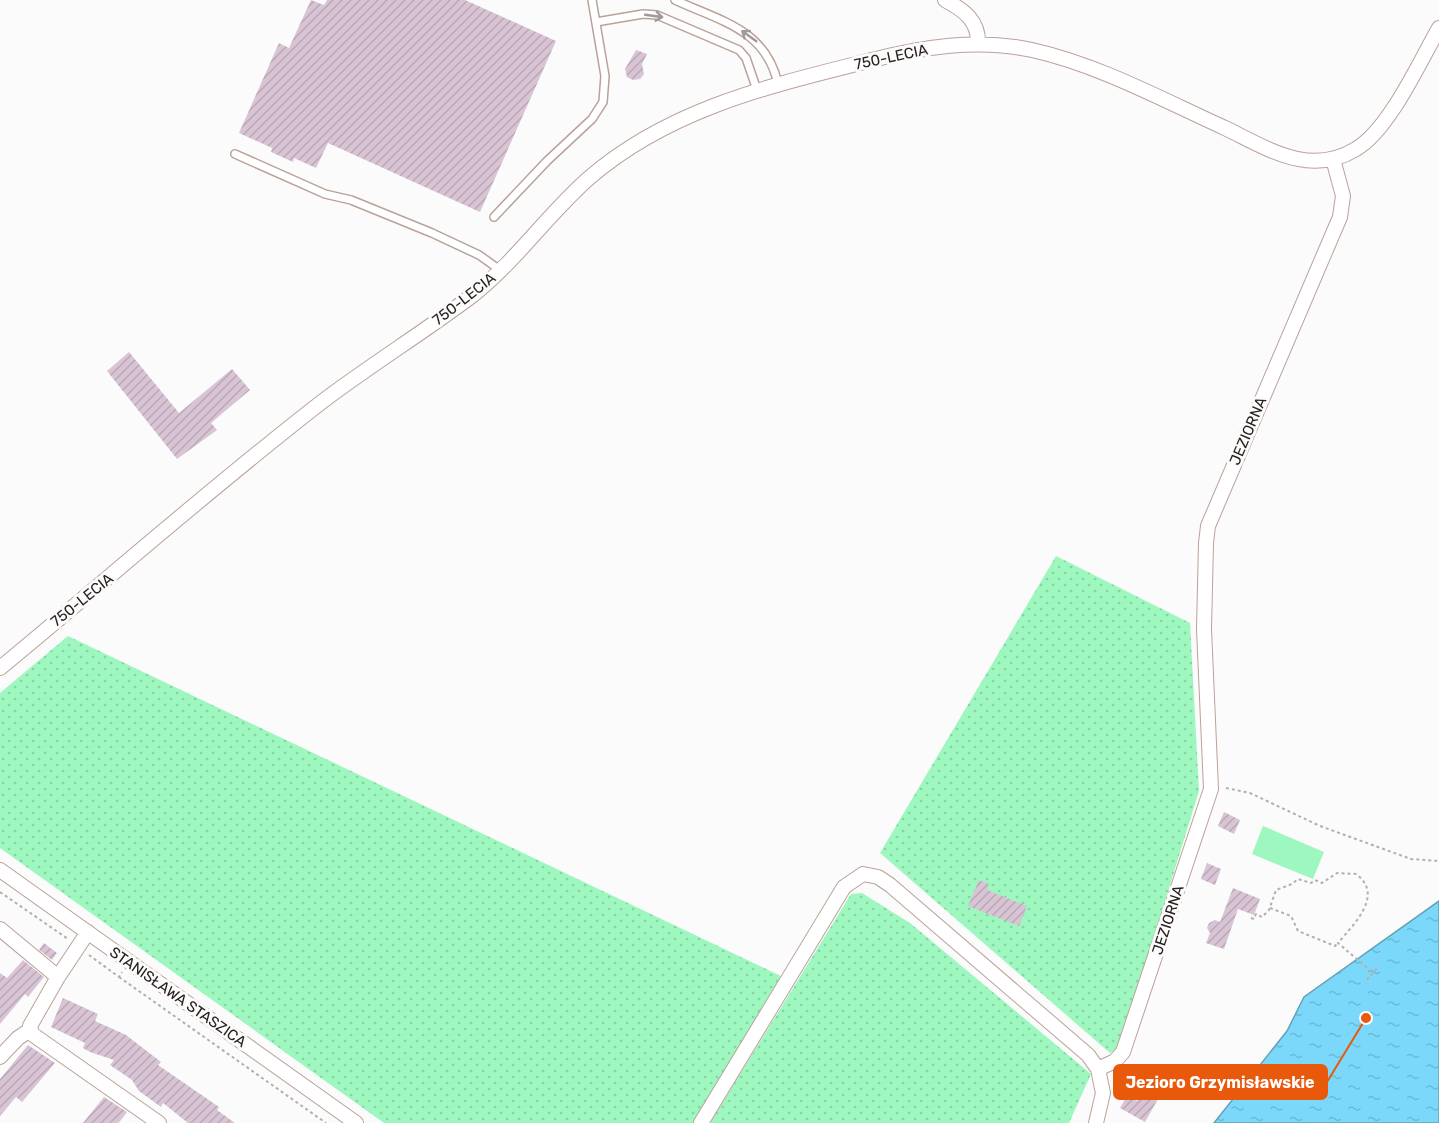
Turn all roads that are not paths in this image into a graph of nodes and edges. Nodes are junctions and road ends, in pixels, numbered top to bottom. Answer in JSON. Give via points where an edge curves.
{"nodes":[{"id":1,"x":592,"y":0,"type":"edge"},
{"id":2,"x":675,"y":0,"type":"edge"},
{"id":3,"x":945,"y":0,"type":"edge"},
{"id":4,"x":596,"y":22,"type":"junction"},
{"id":5,"x":1439,"y":28,"type":"edge"},
{"id":6,"x":978,"y":44,"type":"junction"},
{"id":7,"x":778,"y":84,"type":"junction"},
{"id":8,"x":757,"y":90,"type":"junction"},
{"id":9,"x":235,"y":154,"type":"dead end"},
{"id":10,"x":1333,"y":159,"type":"junction"},
{"id":11,"x":494,"y":218,"type":"dead end"},
{"id":12,"x":500,"y":270,"type":"junction"},
{"id":13,"x":0,"y":668,"type":"edge"},
{"id":14,"x":0,"y":870,"type":"edge"},
{"id":15,"x":0,"y":929,"type":"edge"},
{"id":16,"x":88,"y":932,"type":"junction"},
{"id":17,"x":58,"y":977,"type":"junction"},
{"id":18,"x":30,"y":1030,"type":"junction"},
{"id":19,"x":0,"y":1057,"type":"edge"},
{"id":20,"x":1098,"y":1069,"type":"junction"},
{"id":21,"x":140,"y":1118,"type":"edge"},
{"id":22,"x":159,"y":1123,"type":"edge"},
{"id":23,"x":356,"y":1123,"type":"edge"},
{"id":24,"x":701,"y":1123,"type":"edge"},
{"id":25,"x":1096,"y":1123,"type":"edge"}],
"edges":[{"from":1,"to":4,"type":"lane"},
{"from":7,"to":2,"type":"lane","one_way":true,"via":[[767,54],[754,38]]},
{"from":3,"to":6,"type":"street","via":[[973,20]]},
{"from":4,"to":8,"type":"lane","one_way":true,"via":[[643,14],[667,18],[740,50]]},
{"from":4,"to":11,"type":"lane","via":[[605,76],[598,112]]},
{"from":5,"to":10,"type":"street","via":[[1380,127],[1363,145]]},
{"from":6,"to":7,"type":"street","name":"750-LECIA","via":[[911,51]]},
{"from":6,"to":10,"type":"street","via":[[1020,48],[1065,59],[1288,156]]},
{"from":7,"to":8,"type":"street","name":"750-LECIA"},
{"from":8,"to":12,"type":"street","name":"750-LECIA","via":[[680,118],[623,152],[589,178]]},
{"from":9,"to":12,"type":"lane","via":[[325,194],[351,200],[438,236],[479,255]]},
{"from":10,"to":20,"type":"street","name":"JEZIORNA","via":[[1343,196],[1340,217],[1206,536],[1205,648],[1211,789],[1123,1052]]},
{"from":12,"to":13,"type":"street","name":"750-LECIA","via":[[465,301],[311,411]]},
{"from":14,"to":16,"type":"street","name":"STANISŁAWA STASZICA"},
{"from":15,"to":17,"type":"street"},
{"from":16,"to":17,"type":"street"},
{"from":16,"to":23,"type":"street","name":"STANISŁAWA STASZICA"},
{"from":17,"to":18,"type":"street"},
{"from":18,"to":19,"type":"street"},
{"from":18,"to":21,"type":"street"},
{"from":20,"to":24,"type":"street","via":[[1088,1055],[890,885],[863,874],[849,881],[840,893]]},
{"from":20,"to":25,"type":"street","via":[[1103,1093]]},
{"from":21,"to":22,"type":"street"}]}
